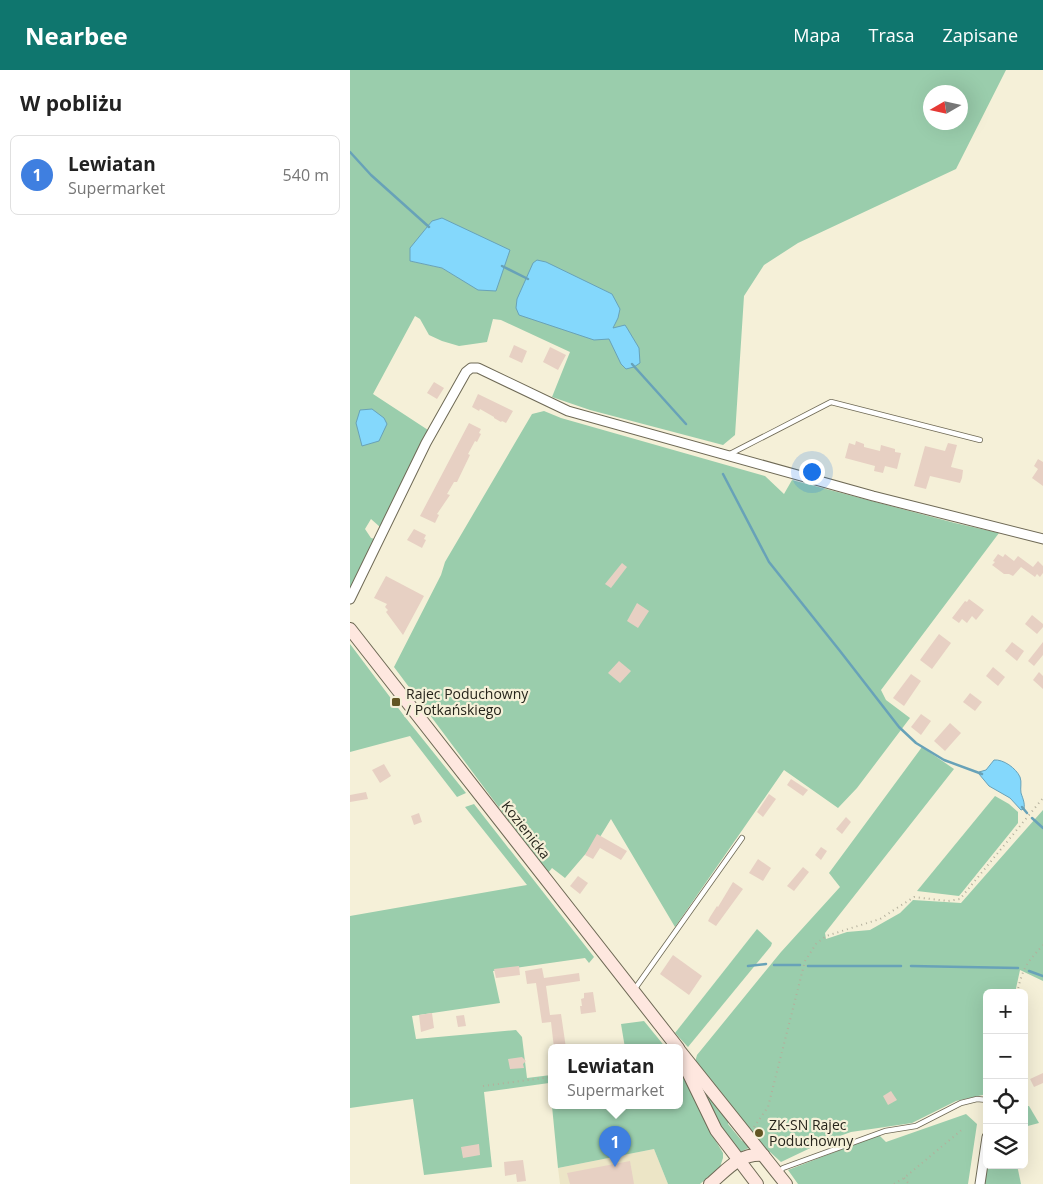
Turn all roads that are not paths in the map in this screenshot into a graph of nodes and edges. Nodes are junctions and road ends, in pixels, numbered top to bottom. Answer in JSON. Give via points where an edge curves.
{"nodes":[{"id":1,"x":980,"y":440,"type":"dead end"},
{"id":2,"x":727,"y":455,"type":"junction"},
{"id":3,"x":1043,"y":538,"type":"edge"},
{"id":4,"x":350,"y":599,"type":"edge"},
{"id":5,"x":350,"y":629,"type":"edge"},
{"id":6,"x":742,"y":838,"type":"dead end"},
{"id":7,"x":633,"y":991,"type":"junction"},
{"id":8,"x":673,"y":1044,"type":"edge"},
{"id":9,"x":683,"y":1057,"type":"edge"},
{"id":10,"x":683,"y":1059,"type":"edge"},
{"id":11,"x":983,"y":1100,"type":"edge"},
{"id":12,"x":757,"y":1154,"type":"junction"},
{"id":13,"x":739,"y":1160,"type":"junction"},
{"id":14,"x":983,"y":1164,"type":"edge"},
{"id":15,"x":778,"y":1174,"type":"junction"},
{"id":16,"x":720,"y":1175,"type":"junction"},
{"id":17,"x":753,"y":1179,"type":"edge"},
{"id":18,"x":710,"y":1184,"type":"edge"},
{"id":19,"x":786,"y":1184,"type":"edge"},
{"id":20,"x":980,"y":1184,"type":"edge"}],
"edges":[{"from":1,"to":2,"type":"lane","via":[[832,402]]},
{"from":2,"to":3,"type":"street","via":[[873,496]]},
{"from":2,"to":4,"type":"street","via":[[568,411],[484,370],[471,368],[426,442]]},
{"from":5,"to":7,"type":"main road","name":"Kozienicka"},
{"from":6,"to":7,"type":"lane"},
{"from":7,"to":8,"type":"main road","name":"Kozienicka"},
{"from":9,"to":12,"type":"main road","name":"Kozienicka","via":[[746,1133]]},
{"from":10,"to":13,"type":"main road","name":"Kozienicka","via":[[716,1130]]},
{"from":11,"to":15,"type":"lane","via":[[961,1103],[916,1126],[884,1131],[783,1168]]},
{"from":12,"to":13,"type":"main road"},
{"from":12,"to":15,"type":"main road","name":"Kozienicka"},
{"from":12,"to":17,"type":"main road","via":[[747,1163]]},
{"from":13,"to":16,"type":"main road"},
{"from":13,"to":17,"type":"main road","name":"Kozienicka"},
{"from":14,"to":20,"type":"street"},
{"from":15,"to":19,"type":"main road","name":"Kozienicka"},
{"from":16,"to":17,"type":"main road","via":[[736,1172]]},
{"from":16,"to":18,"type":"main road"}]}
